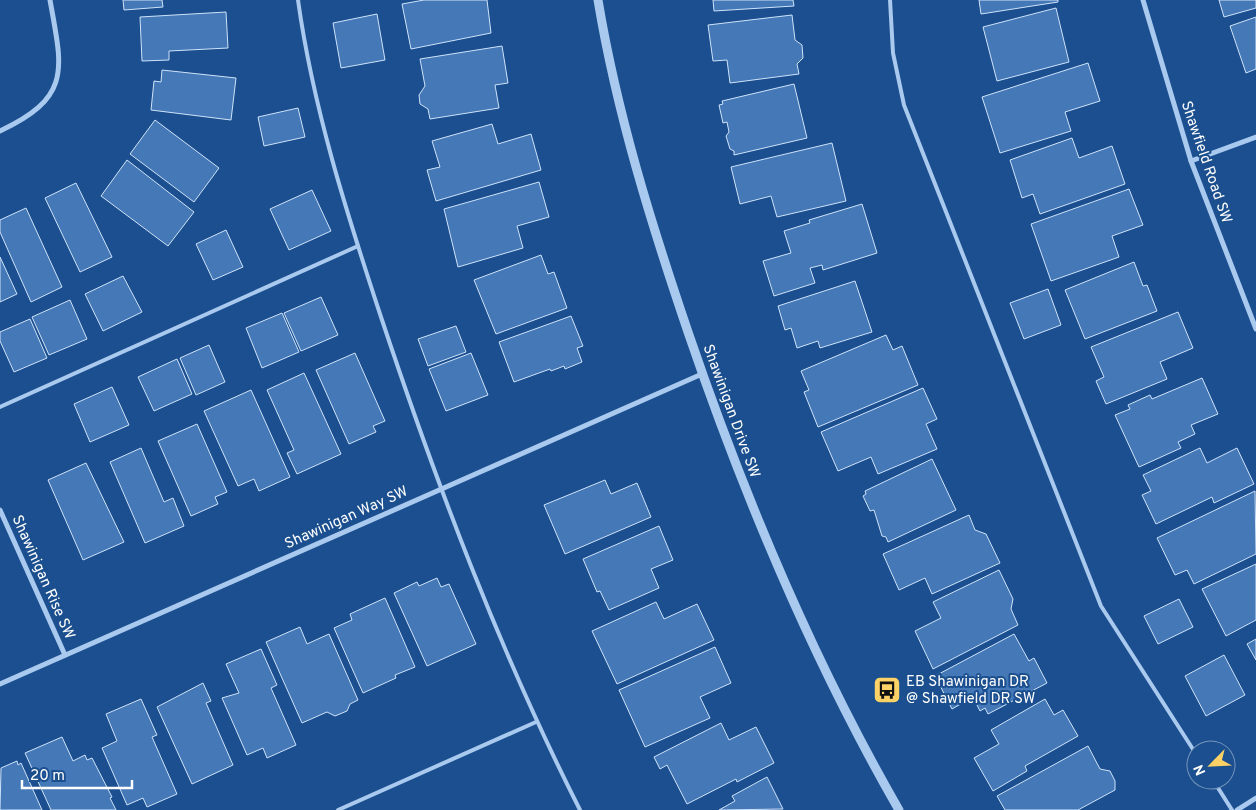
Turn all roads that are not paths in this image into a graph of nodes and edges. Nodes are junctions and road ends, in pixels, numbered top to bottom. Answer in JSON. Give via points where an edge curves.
{"nodes":[{"id":1,"x":50,"y":0,"type":"edge"},
{"id":2,"x":298,"y":0,"type":"edge"},
{"id":3,"x":598,"y":0,"type":"edge"},
{"id":4,"x":890,"y":0,"type":"edge"},
{"id":5,"x":1143,"y":0,"type":"edge"},
{"id":6,"x":0,"y":131,"type":"edge"},
{"id":7,"x":1256,"y":136,"type":"edge"},
{"id":8,"x":1191,"y":161,"type":"junction"},
{"id":9,"x":358,"y":246,"type":"junction"},
{"id":10,"x":1256,"y":329,"type":"edge"},
{"id":11,"x":702,"y":374,"type":"junction"},
{"id":12,"x":0,"y":407,"type":"edge"},
{"id":13,"x":441,"y":489,"type":"junction"},
{"id":14,"x":0,"y":510,"type":"edge"},
{"id":15,"x":65,"y":656,"type":"junction"},
{"id":16,"x":0,"y":684,"type":"edge"},
{"id":17,"x":536,"y":722,"type":"junction"},
{"id":18,"x":1187,"y":740,"type":"edge"},
{"id":19,"x":1219,"y":790,"type":"edge"},
{"id":20,"x":1256,"y":798,"type":"edge"},
{"id":21,"x":338,"y":810,"type":"edge"},
{"id":22,"x":580,"y":810,"type":"edge"},
{"id":23,"x":899,"y":810,"type":"edge"},
{"id":24,"x":1232,"y":810,"type":"edge"},
{"id":25,"x":1238,"y":810,"type":"edge"}],
"edges":[{"from":1,"to":6,"type":"street","via":[[59,53],[59,76],[47,99],[30,114]]},
{"from":2,"to":9,"type":"lane","via":[[310,74]]},
{"from":3,"to":11,"type":"street","name":"Shawinigan Drive SW","via":[[607,52],[651,222]]},
{"from":4,"to":18,"type":"lane","via":[[893,53],[904,105],[1101,606]]},
{"from":5,"to":8,"type":"street","name":"Shawfield Road SW"},
{"from":7,"to":8,"type":"street"},
{"from":8,"to":10,"type":"street","name":"Shawfield Road SW"},
{"from":9,"to":12,"type":"lane"},
{"from":9,"to":13,"type":"lane"},
{"from":11,"to":13,"type":"street","name":"Shawinigan Way SW"},
{"from":11,"to":23,"type":"street","name":"Shawinigan Drive SW","via":[[776,564],[873,765]]},
{"from":13,"to":15,"type":"street","name":"Shawinigan Way SW"},
{"from":13,"to":17,"type":"lane"},
{"from":14,"to":15,"type":"street","name":"Shawinigan Rise SW"},
{"from":15,"to":16,"type":"street","name":"Shawinigan Way SW"},
{"from":17,"to":21,"type":"lane"},
{"from":17,"to":22,"type":"lane"},
{"from":19,"to":24,"type":"lane"},
{"from":20,"to":25,"type":"street"}]}
